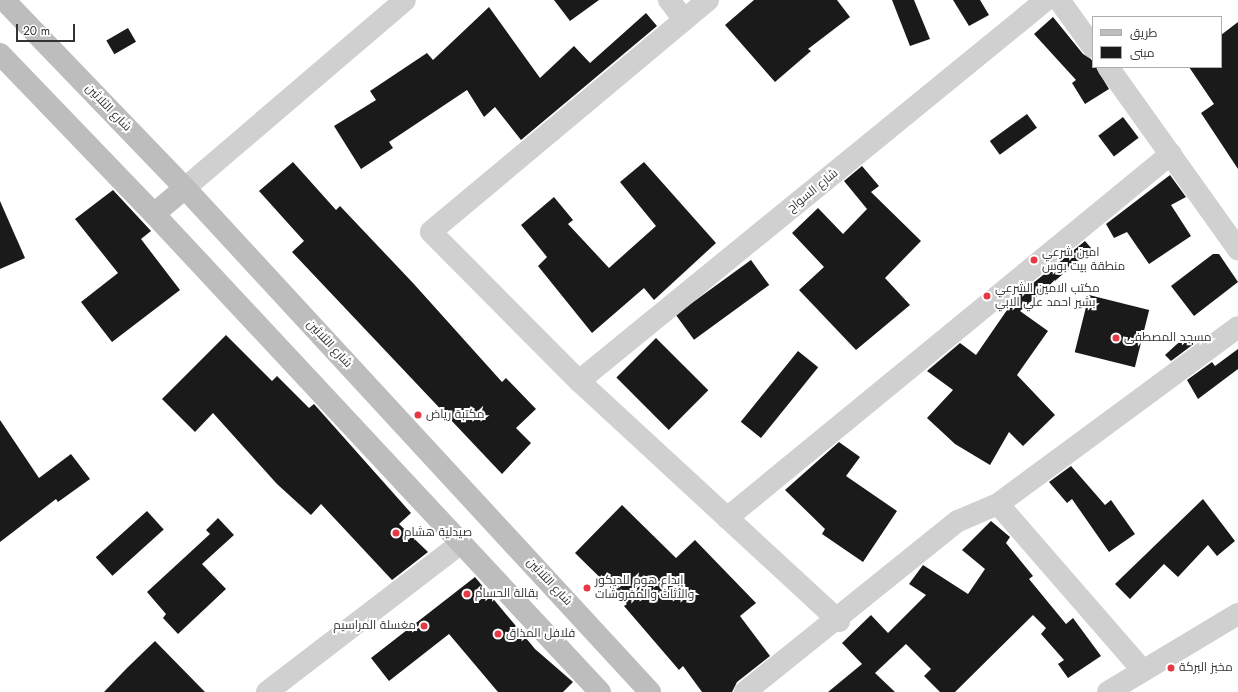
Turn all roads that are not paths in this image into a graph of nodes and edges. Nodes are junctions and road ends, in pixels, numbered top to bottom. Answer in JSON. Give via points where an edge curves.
{"nodes":[{"id":1,"x":4,"y":0,"type":"edge"},
{"id":2,"x":404,"y":0,"type":"edge"},
{"id":3,"x":669,"y":0,"type":"edge"},
{"id":4,"x":708,"y":0,"type":"edge"},
{"id":5,"x":1046,"y":0,"type":"edge"},
{"id":6,"x":1059,"y":0,"type":"edge"},
{"id":7,"x":684,"y":20,"type":"junction"},
{"id":8,"x":1092,"y":46,"type":"edge"},
{"id":9,"x":0,"y":54,"type":"edge"},
{"id":10,"x":1109,"y":68,"type":"edge"},
{"id":11,"x":1171,"y":154,"type":"junction"},
{"id":12,"x":185,"y":188,"type":"junction"},
{"id":13,"x":154,"y":214,"type":"junction"},
{"id":14,"x":1238,"y":249,"type":"edge"},
{"id":15,"x":1238,"y":327,"type":"edge"},
{"id":16,"x":579,"y":381,"type":"junction"},
{"id":17,"x":998,"y":504,"type":"junction"},
{"id":18,"x":727,"y":518,"type":"junction"},
{"id":19,"x":461,"y":543,"type":"junction"},
{"id":20,"x":1238,"y":614,"type":"edge"},
{"id":21,"x":838,"y":621,"type":"junction"},
{"id":22,"x":1143,"y":671,"type":"junction"},
{"id":23,"x":267,"y":692,"type":"edge"},
{"id":24,"x":600,"y":692,"type":"edge"},
{"id":25,"x":650,"y":692,"type":"edge"},
{"id":26,"x":746,"y":692,"type":"edge"},
{"id":27,"x":1108,"y":692,"type":"edge"}],
"edges":[{"from":1,"to":12,"type":"street","name":"شارع الثلاثين"},
{"from":2,"to":12,"type":"street"},
{"from":3,"to":7,"type":"street"},
{"from":4,"to":7,"type":"street"},
{"from":5,"to":16,"type":"street","name":"شارع السواح"},
{"from":6,"to":8,"type":"street"},
{"from":7,"to":16,"type":"street","via":[[431,232]]},
{"from":9,"to":13,"type":"street"},
{"from":10,"to":11,"type":"street"},
{"from":11,"to":14,"type":"street"},
{"from":11,"to":18,"type":"street"},
{"from":12,"to":13,"type":"street"},
{"from":12,"to":25,"type":"street","name":"شارع الثلاثين"},
{"from":13,"to":19,"type":"street"},
{"from":15,"to":17,"type":"street"},
{"from":16,"to":18,"type":"street"},
{"from":17,"to":21,"type":"street","via":[[958,521]]},
{"from":17,"to":22,"type":"street"},
{"from":18,"to":21,"type":"street"},
{"from":19,"to":23,"type":"street"},
{"from":19,"to":24,"type":"street"},
{"from":20,"to":22,"type":"street"},
{"from":21,"to":26,"type":"street"},
{"from":22,"to":27,"type":"street"}]}
